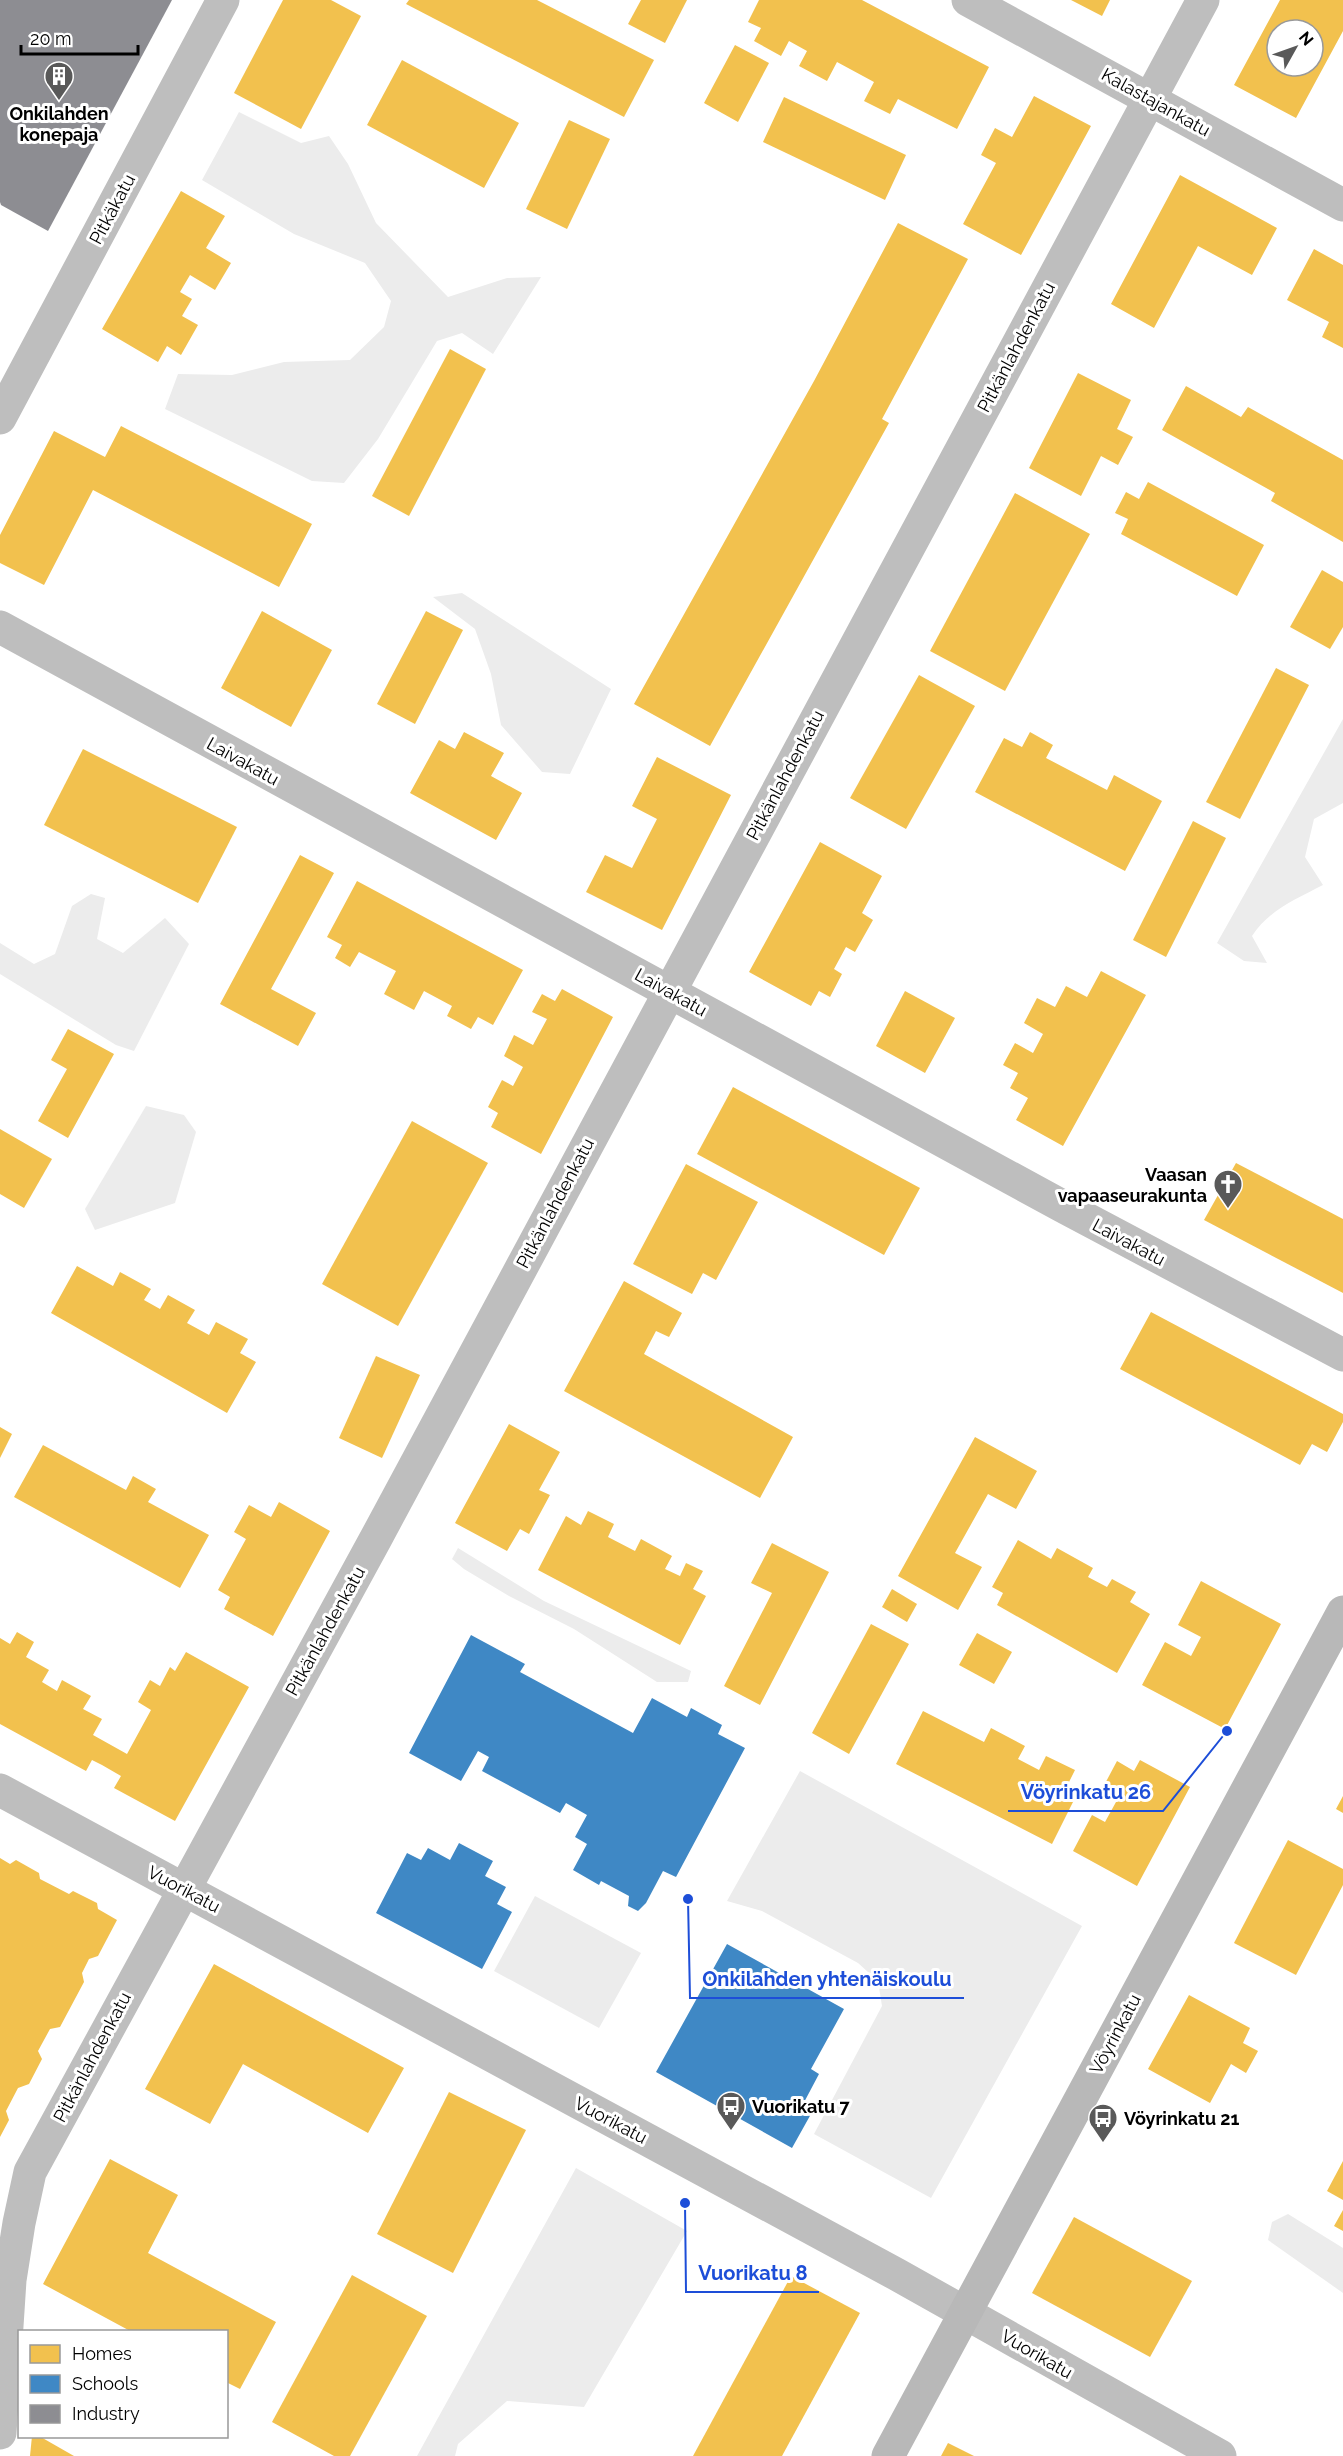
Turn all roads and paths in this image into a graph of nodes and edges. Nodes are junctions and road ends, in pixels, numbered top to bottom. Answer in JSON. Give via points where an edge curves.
{"nodes":[{"id":1,"x":223,"y":0,"type":"edge"},
{"id":2,"x":968,"y":0,"type":"edge"},
{"id":3,"x":1203,"y":0,"type":"edge"},
{"id":4,"x":1150,"y":99,"type":"junction"},
{"id":5,"x":1343,"y":205,"type":"edge"},
{"id":6,"x":0,"y":418,"type":"edge"},
{"id":7,"x":0,"y":627,"type":"edge"},
{"id":8,"x":669,"y":990,"type":"junction"},
{"id":9,"x":1343,"y":1355,"type":"edge"},
{"id":10,"x":1343,"y":1612,"type":"edge"},
{"id":11,"x":0,"y":1790,"type":"edge"},
{"id":12,"x":183,"y":1889,"type":"junction"},
{"id":13,"x":965,"y":2312,"type":"junction"},
{"id":14,"x":0,"y":2433,"type":"edge"},
{"id":15,"x":888,"y":2456,"type":"edge"},
{"id":16,"x":1220,"y":2456,"type":"edge"}],
"edges":[{"from":1,"to":6,"type":"street","name":"Pitkäkatu"},
{"from":2,"to":4,"type":"street","name":"Kalastajankatu"},
{"from":3,"to":4,"type":"street","name":"Pitkänlahdenkatu"},
{"from":4,"to":5,"type":"street","name":"Kalastajankatu"},
{"from":4,"to":8,"type":"street","name":"Pitkänlahdenkatu"},
{"from":7,"to":8,"type":"street","name":"Laivakatu"},
{"from":8,"to":9,"type":"street","name":"Laivakatu"},
{"from":8,"to":12,"type":"street","name":"Pitkänlahdenkatu"},
{"from":10,"to":13,"type":"main road","name":"Vöyrinkatu"},
{"from":11,"to":12,"type":"street","name":"Vuorikatu"},
{"from":12,"to":13,"type":"street","name":"Vuorikatu"},
{"from":12,"to":14,"type":"street","name":"Pitkänlahdenkatu","via":[[30,2172],[10,2280]]},
{"from":13,"to":15,"type":"main road","name":"Vöyrinkatu"},
{"from":13,"to":16,"type":"street","name":"Vuorikatu"}]}
